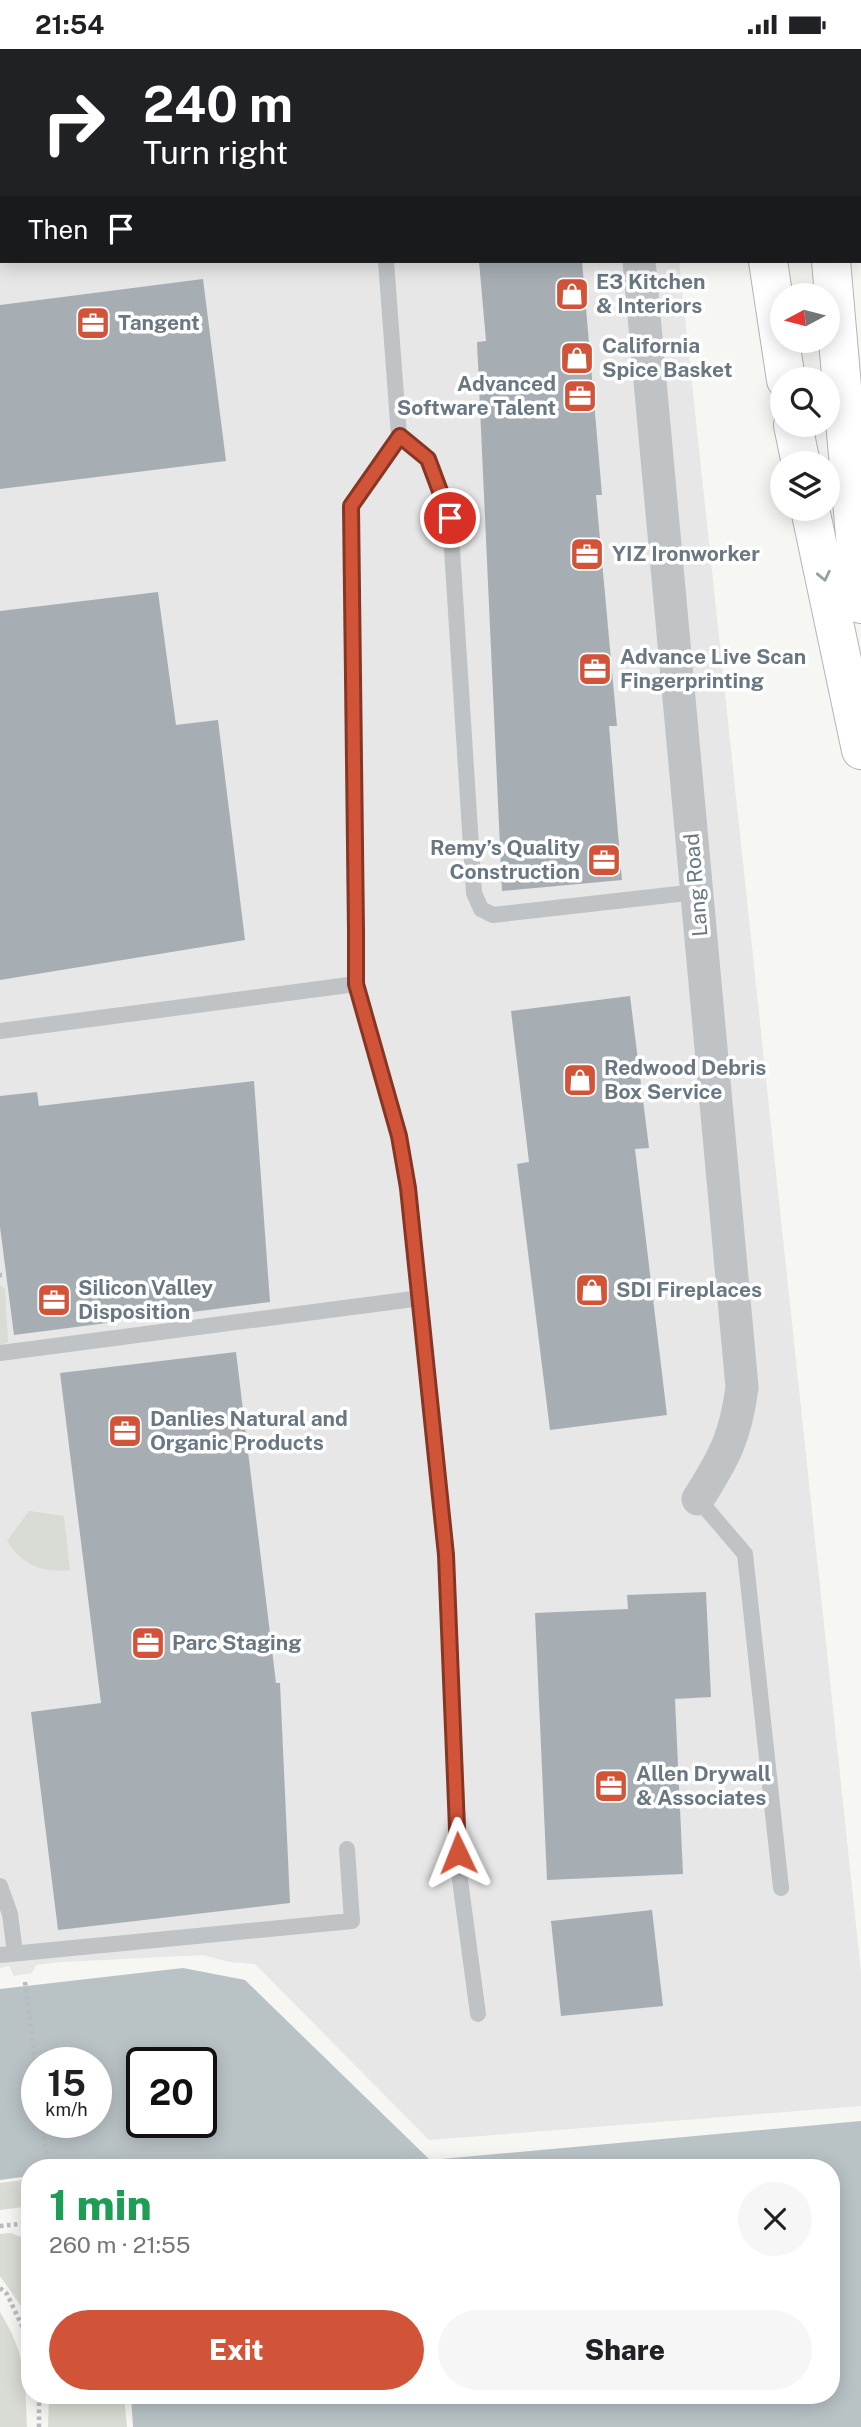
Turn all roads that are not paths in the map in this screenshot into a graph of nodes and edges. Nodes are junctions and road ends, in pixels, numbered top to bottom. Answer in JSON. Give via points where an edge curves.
{"nodes":[{"id":1,"x":386,"y":263,"type":"edge"},
{"id":2,"x":639,"y":263,"type":"edge"},
{"id":3,"x":768,"y":263,"type":"edge"},
{"id":4,"x":831,"y":263,"type":"edge"},
{"id":5,"x":784,"y":367,"type":"edge"},
{"id":6,"x":400,"y":436,"type":"junction"},
{"id":7,"x":813,"y":521,"type":"edge"},
{"id":8,"x":861,"y":604,"type":"edge"},
{"id":9,"x":861,"y":750,"type":"edge"},
{"id":10,"x":696,"y":893,"type":"junction"},
{"id":11,"x":356,"y":984,"type":"junction"},
{"id":12,"x":0,"y":1031,"type":"edge"},
{"id":13,"x":421,"y":1298,"type":"junction"},
{"id":14,"x":0,"y":1353,"type":"edge"},
{"id":15,"x":698,"y":1499,"type":"joint"},
{"id":16,"x":347,"y":1849,"type":"dead end"},
{"id":17,"x":0,"y":1886,"type":"edge"},
{"id":18,"x":781,"y":1888,"type":"dead end"},
{"id":19,"x":8,"y":1954,"type":"edge"},
{"id":20,"x":478,"y":2014,"type":"dead end"}],
"edges":[{"from":1,"to":6,"type":"lane"},
{"from":2,"to":10,"type":"street","name":"Lang Road"},
{"from":3,"to":5,"type":"highway"},
{"from":4,"to":8,"type":"highway"},
{"from":6,"to":10,"type":"lane","via":[[428,459],[450,518],[474,893],[481,909],[493,915]]},
{"from":6,"to":11,"type":"lane","via":[[351,506]]},
{"from":7,"to":9,"type":"highway","one_way":true},
{"from":10,"to":15,"type":"street","name":"Lang Road","via":[[742,1387],[737,1424]]},
{"from":11,"to":12,"type":"lane"},
{"from":11,"to":13,"type":"lane","via":[[399,1136]]},
{"from":13,"to":14,"type":"lane"},
{"from":13,"to":20,"type":"lane","via":[[446,1555],[460,1880]]},
{"from":15,"to":18,"type":"lane","via":[[745,1554]]},
{"from":16,"to":19,"type":"lane","via":[[352,1921]]},
{"from":17,"to":19,"type":"lane","via":[[10,1914]]}]}
